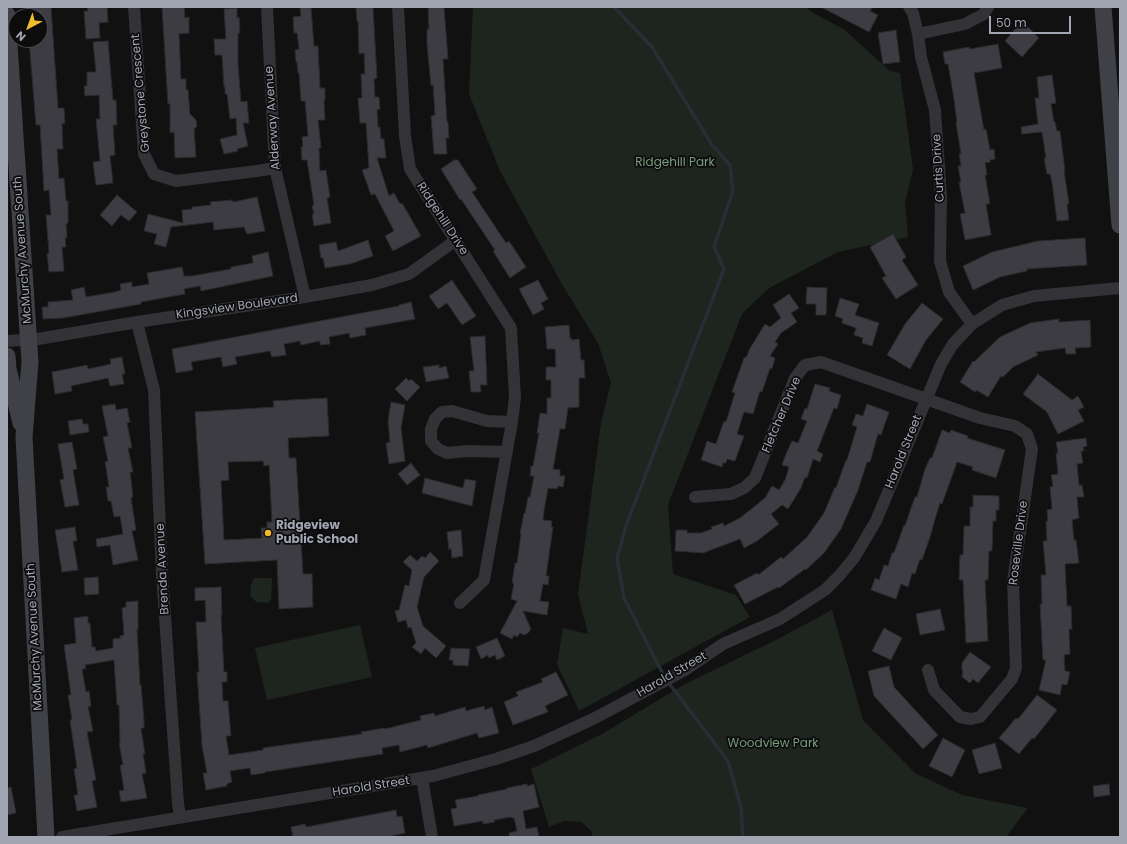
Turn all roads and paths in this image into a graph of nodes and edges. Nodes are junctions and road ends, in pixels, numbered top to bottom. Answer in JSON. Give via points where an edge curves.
{"nodes":[{"id":1,"x":134,"y":7,"type":"edge"},
{"id":2,"x":267,"y":7,"type":"edge"},
{"id":3,"x":398,"y":7,"type":"edge"},
{"id":4,"x":909,"y":7,"type":"edge"},
{"id":5,"x":988,"y":7,"type":"edge"},
{"id":6,"x":1103,"y":7,"type":"edge"},
{"id":7,"x":7,"y":15,"type":"edge"},
{"id":8,"x":918,"y":34,"type":"junction"},
{"id":9,"x":275,"y":168,"type":"junction"},
{"id":10,"x":1120,"y":225,"type":"edge"},
{"id":11,"x":456,"y":240,"type":"junction"},
{"id":12,"x":1120,"y":288,"type":"edge"},
{"id":13,"x":305,"y":297,"type":"junction"},
{"id":14,"x":137,"y":322,"type":"junction"},
{"id":15,"x":972,"y":324,"type":"junction"},
{"id":16,"x":29,"y":340,"type":"junction"},
{"id":17,"x":7,"y":341,"type":"edge"},
{"id":18,"x":7,"y":356,"type":"edge"},
{"id":19,"x":926,"y":398,"type":"junction"},
{"id":20,"x":512,"y":422,"type":"junction"},
{"id":21,"x":24,"y":437,"type":"junction"},
{"id":22,"x":507,"y":452,"type":"junction"},
{"id":23,"x":695,"y":497,"type":"dead end"},
{"id":24,"x":460,"y":603,"type":"dead end"},
{"id":25,"x":928,"y":670,"type":"dead end"},
{"id":26,"x":422,"y":778,"type":"junction"},
{"id":27,"x":180,"y":817,"type":"junction"},
{"id":28,"x":46,"y":837,"type":"edge"},
{"id":29,"x":62,"y":837,"type":"edge"},
{"id":30,"x":432,"y":837,"type":"edge"}],
"edges":[{"from":1,"to":9,"type":"street","name":"Greystone Crescent","via":[[144,154],[154,174],[176,182]]},
{"from":2,"to":9,"type":"street","name":"Alderway Avenue"},
{"from":3,"to":11,"type":"street","name":"Ridgehill Drive","via":[[405,136],[410,169]]},
{"from":4,"to":8,"type":"street","name":"Curtis Drive"},
{"from":5,"to":8,"type":"street","via":[[984,14],[966,24]]},
{"from":6,"to":10,"type":"street"},
{"from":7,"to":16,"type":"street","name":"McMurchy Avenue South"},
{"from":8,"to":15,"type":"street","name":"Curtis Drive","via":[[921,57],[935,110],[941,197],[940,261],[949,292]]},
{"from":9,"to":13,"type":"street","name":"Alderway Avenue"},
{"from":11,"to":13,"type":"street","name":"Kingsview Boulevard","via":[[409,274],[372,285]]},
{"from":11,"to":20,"type":"street","name":"Ridgehill Drive","via":[[511,328],[515,397]]},
{"from":12,"to":15,"type":"street","name":"Harold Street","via":[[1034,296],[1002,305]]},
{"from":13,"to":14,"type":"street","name":"Kingsview Boulevard"},
{"from":14,"to":16,"type":"street","name":"Kingsview Boulevard"},
{"from":14,"to":27,"type":"street","name":"Brenda Avenue","via":[[154,390],[162,574]]},
{"from":15,"to":19,"type":"street","name":"Harold Street","via":[[953,344]]},
{"from":16,"to":17,"type":"street","name":"Kingsview Boulevard"},
{"from":16,"to":21,"type":"street","name":"McMurchy Avenue South","via":[[30,366]]},
{"from":18,"to":21,"type":"street","name":"McMurchy Avenue South"},
{"from":19,"to":23,"type":"street","name":"Fletcher Drive","via":[[821,362],[805,365],[795,378],[755,478],[744,488],[731,494]]},
{"from":19,"to":25,"type":"street","name":"Roseville Drive","via":[[980,418],[1015,426],[1027,434],[1032,449],[1013,581],[1016,668],[1012,679],[980,717],[971,719],[960,717],[934,690]]},
{"from":19,"to":26,"type":"street","name":"Harold Street","via":[[876,521],[854,558],[825,590],[780,619],[723,644],[685,670],[593,719],[534,746],[496,759]]},
{"from":20,"to":22,"type":"street","name":"Ridgehill Drive"},
{"from":20,"to":22,"type":"street","via":[[487,421],[442,412],[431,428],[431,441],[438,449],[447,453],[468,450]]},
{"from":21,"to":28,"type":"street","name":"McMurchy Avenue South"},
{"from":22,"to":24,"type":"street","name":"Ridgehill Drive","via":[[484,580]]},
{"from":26,"to":27,"type":"street","name":"Harold Street"},
{"from":26,"to":30,"type":"street"},
{"from":27,"to":29,"type":"street","name":"Harold Street"}]}
